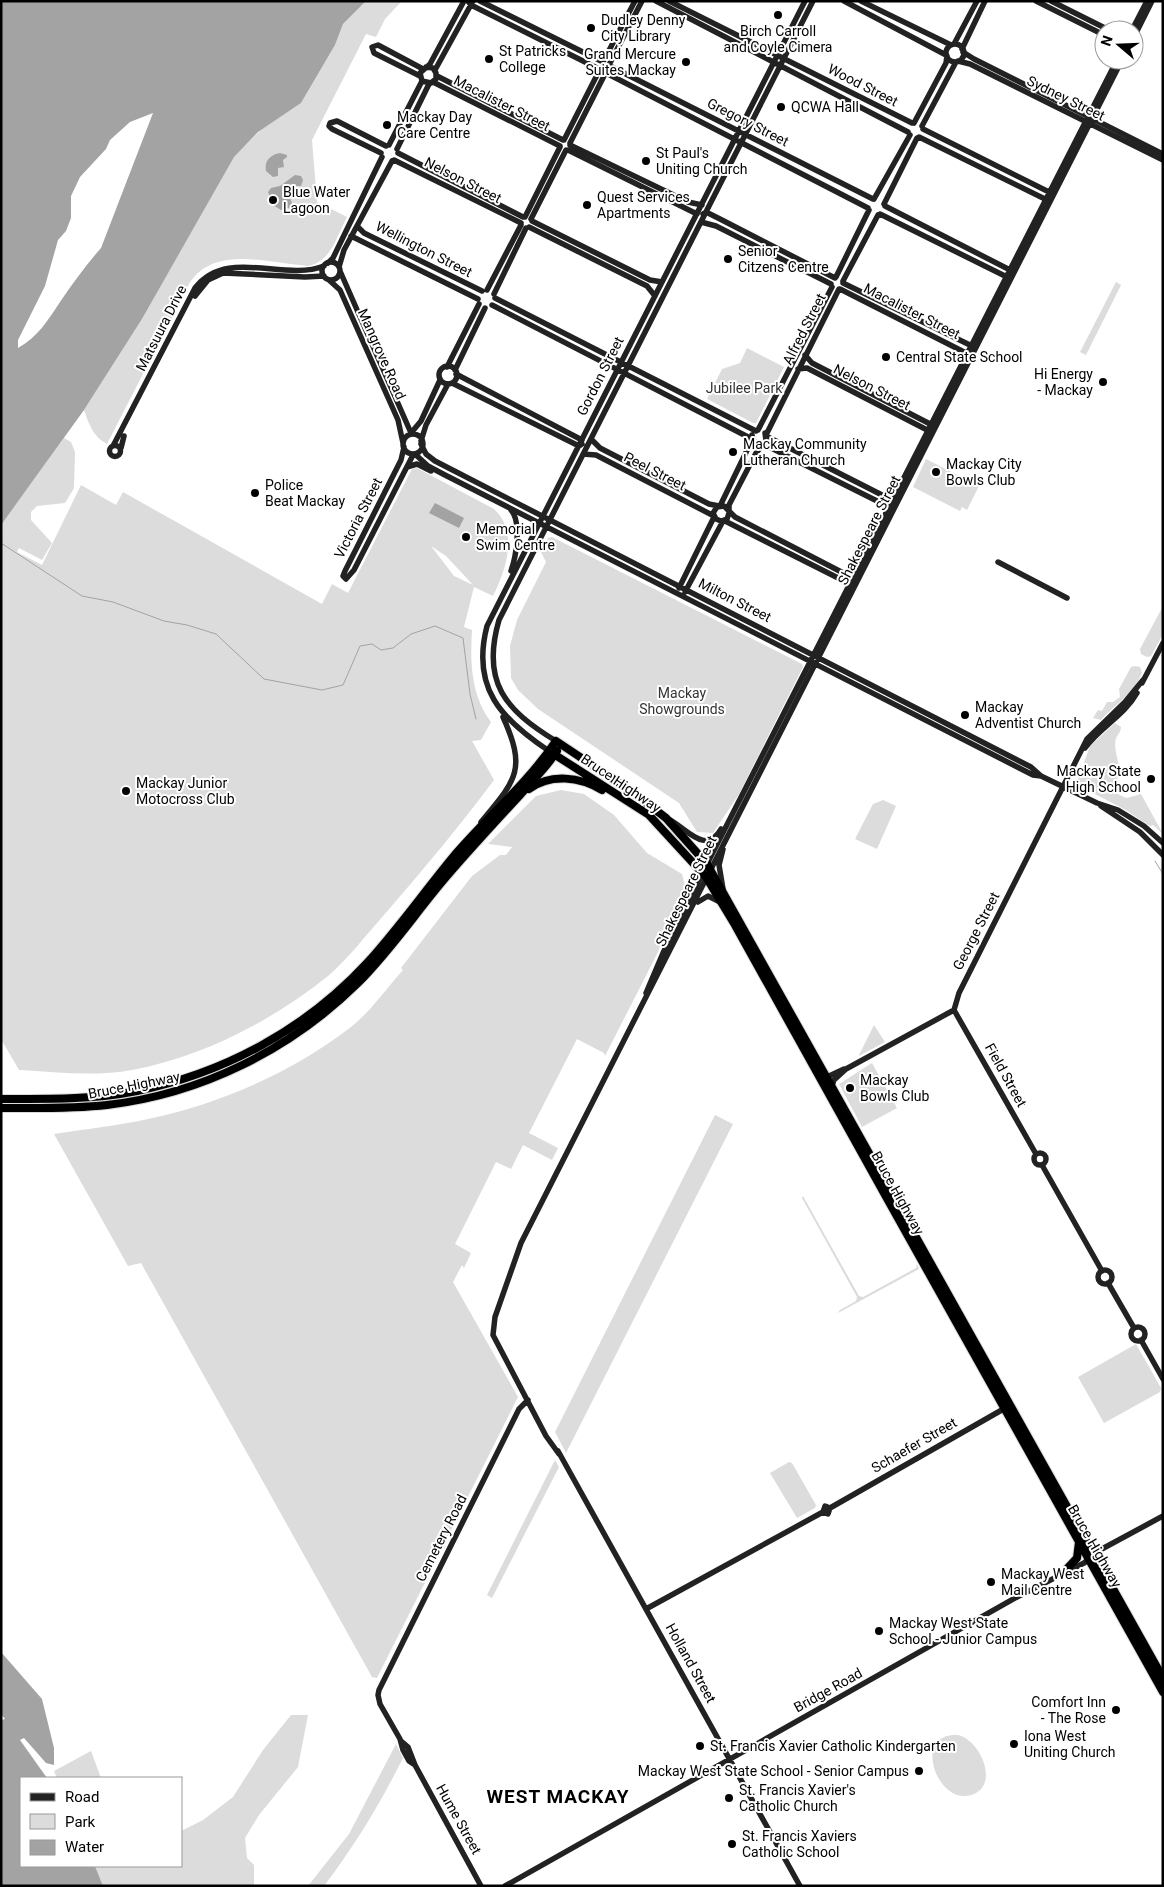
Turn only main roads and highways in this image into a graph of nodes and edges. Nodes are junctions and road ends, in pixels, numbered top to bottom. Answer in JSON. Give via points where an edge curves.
{"nodes":[{"id":1,"x":552,"y":753,"type":"junction"},
{"id":2,"x":518,"y":798,"type":"junction"},
{"id":3,"x":663,"y":829,"type":"junction"},
{"id":4,"x":706,"y":871,"type":"junction"},
{"id":5,"x":799,"y":1027,"type":"junction"},
{"id":6,"x":818,"y":1076,"type":"junction"},
{"id":7,"x":827,"y":1077,"type":"junction"},
{"id":8,"x":1,"y":1099,"type":"edge"},
{"id":9,"x":1,"y":1108,"type":"edge"},
{"id":10,"x":847,"y":1128,"type":"junction"},
{"id":11,"x":1008,"y":1407,"type":"junction"},
{"id":12,"x":1079,"y":1542,"type":"junction"},
{"id":13,"x":1091,"y":1557,"type":"junction"},
{"id":14,"x":1064,"y":1572,"type":"road end"},
{"id":15,"x":1163,"y":1678,"type":"edge"},
{"id":16,"x":1163,"y":1692,"type":"edge"}],
"edges":[{"from":1,"to":2,"type":"highway","name":"Bruce Highway"},
{"from":1,"to":3,"type":"highway","name":"Bruce Highway","via":[[649,815]]},
{"from":1,"to":4,"type":"highway","name":"Bruce Highway","via":[[558,743],[631,791],[666,818]]},
{"from":1,"to":8,"type":"highway","name":"Bruce Highway","via":[[461,847],[368,962],[321,1005],[276,1038],[228,1063],[136,1091],[44,1099]]},
{"from":2,"to":3,"type":"highway","via":[[533,786],[548,780],[577,780],[598,788]]},
{"from":2,"to":9,"type":"highway","name":"Bruce Highway","via":[[447,876],[359,982],[322,1016],[283,1043],[227,1072],[161,1095],[108,1105]]},
{"from":3,"to":4,"type":"highway","name":"Bruce Highway"},
{"from":4,"to":5,"type":"highway","name":"Bruce Highway","via":[[723,890]]},
{"from":4,"to":6,"type":"highway","name":"Bruce Highway"},
{"from":5,"to":6,"type":"highway","via":[[819,1068]]},
{"from":5,"to":7,"type":"highway","name":"Bruce Highway"},
{"from":6,"to":10,"type":"highway","name":"Bruce Highway"},
{"from":7,"to":10,"type":"highway","via":[[826,1084]]},
{"from":7,"to":11,"type":"highway","name":"Bruce Highway"},
{"from":10,"to":11,"type":"highway","name":"Bruce Highway"},
{"from":11,"to":12,"type":"highway","name":"Bruce Highway"},
{"from":11,"to":13,"type":"highway","name":"Bruce Highway"},
{"from":12,"to":13,"type":"highway","name":"Bruce Highway"},
{"from":12,"to":14,"type":"highway","via":[[1076,1558]]},
{"from":13,"to":15,"type":"highway","name":"Bruce Highway"},
{"from":13,"to":16,"type":"highway","name":"Bruce Highway"}]}
